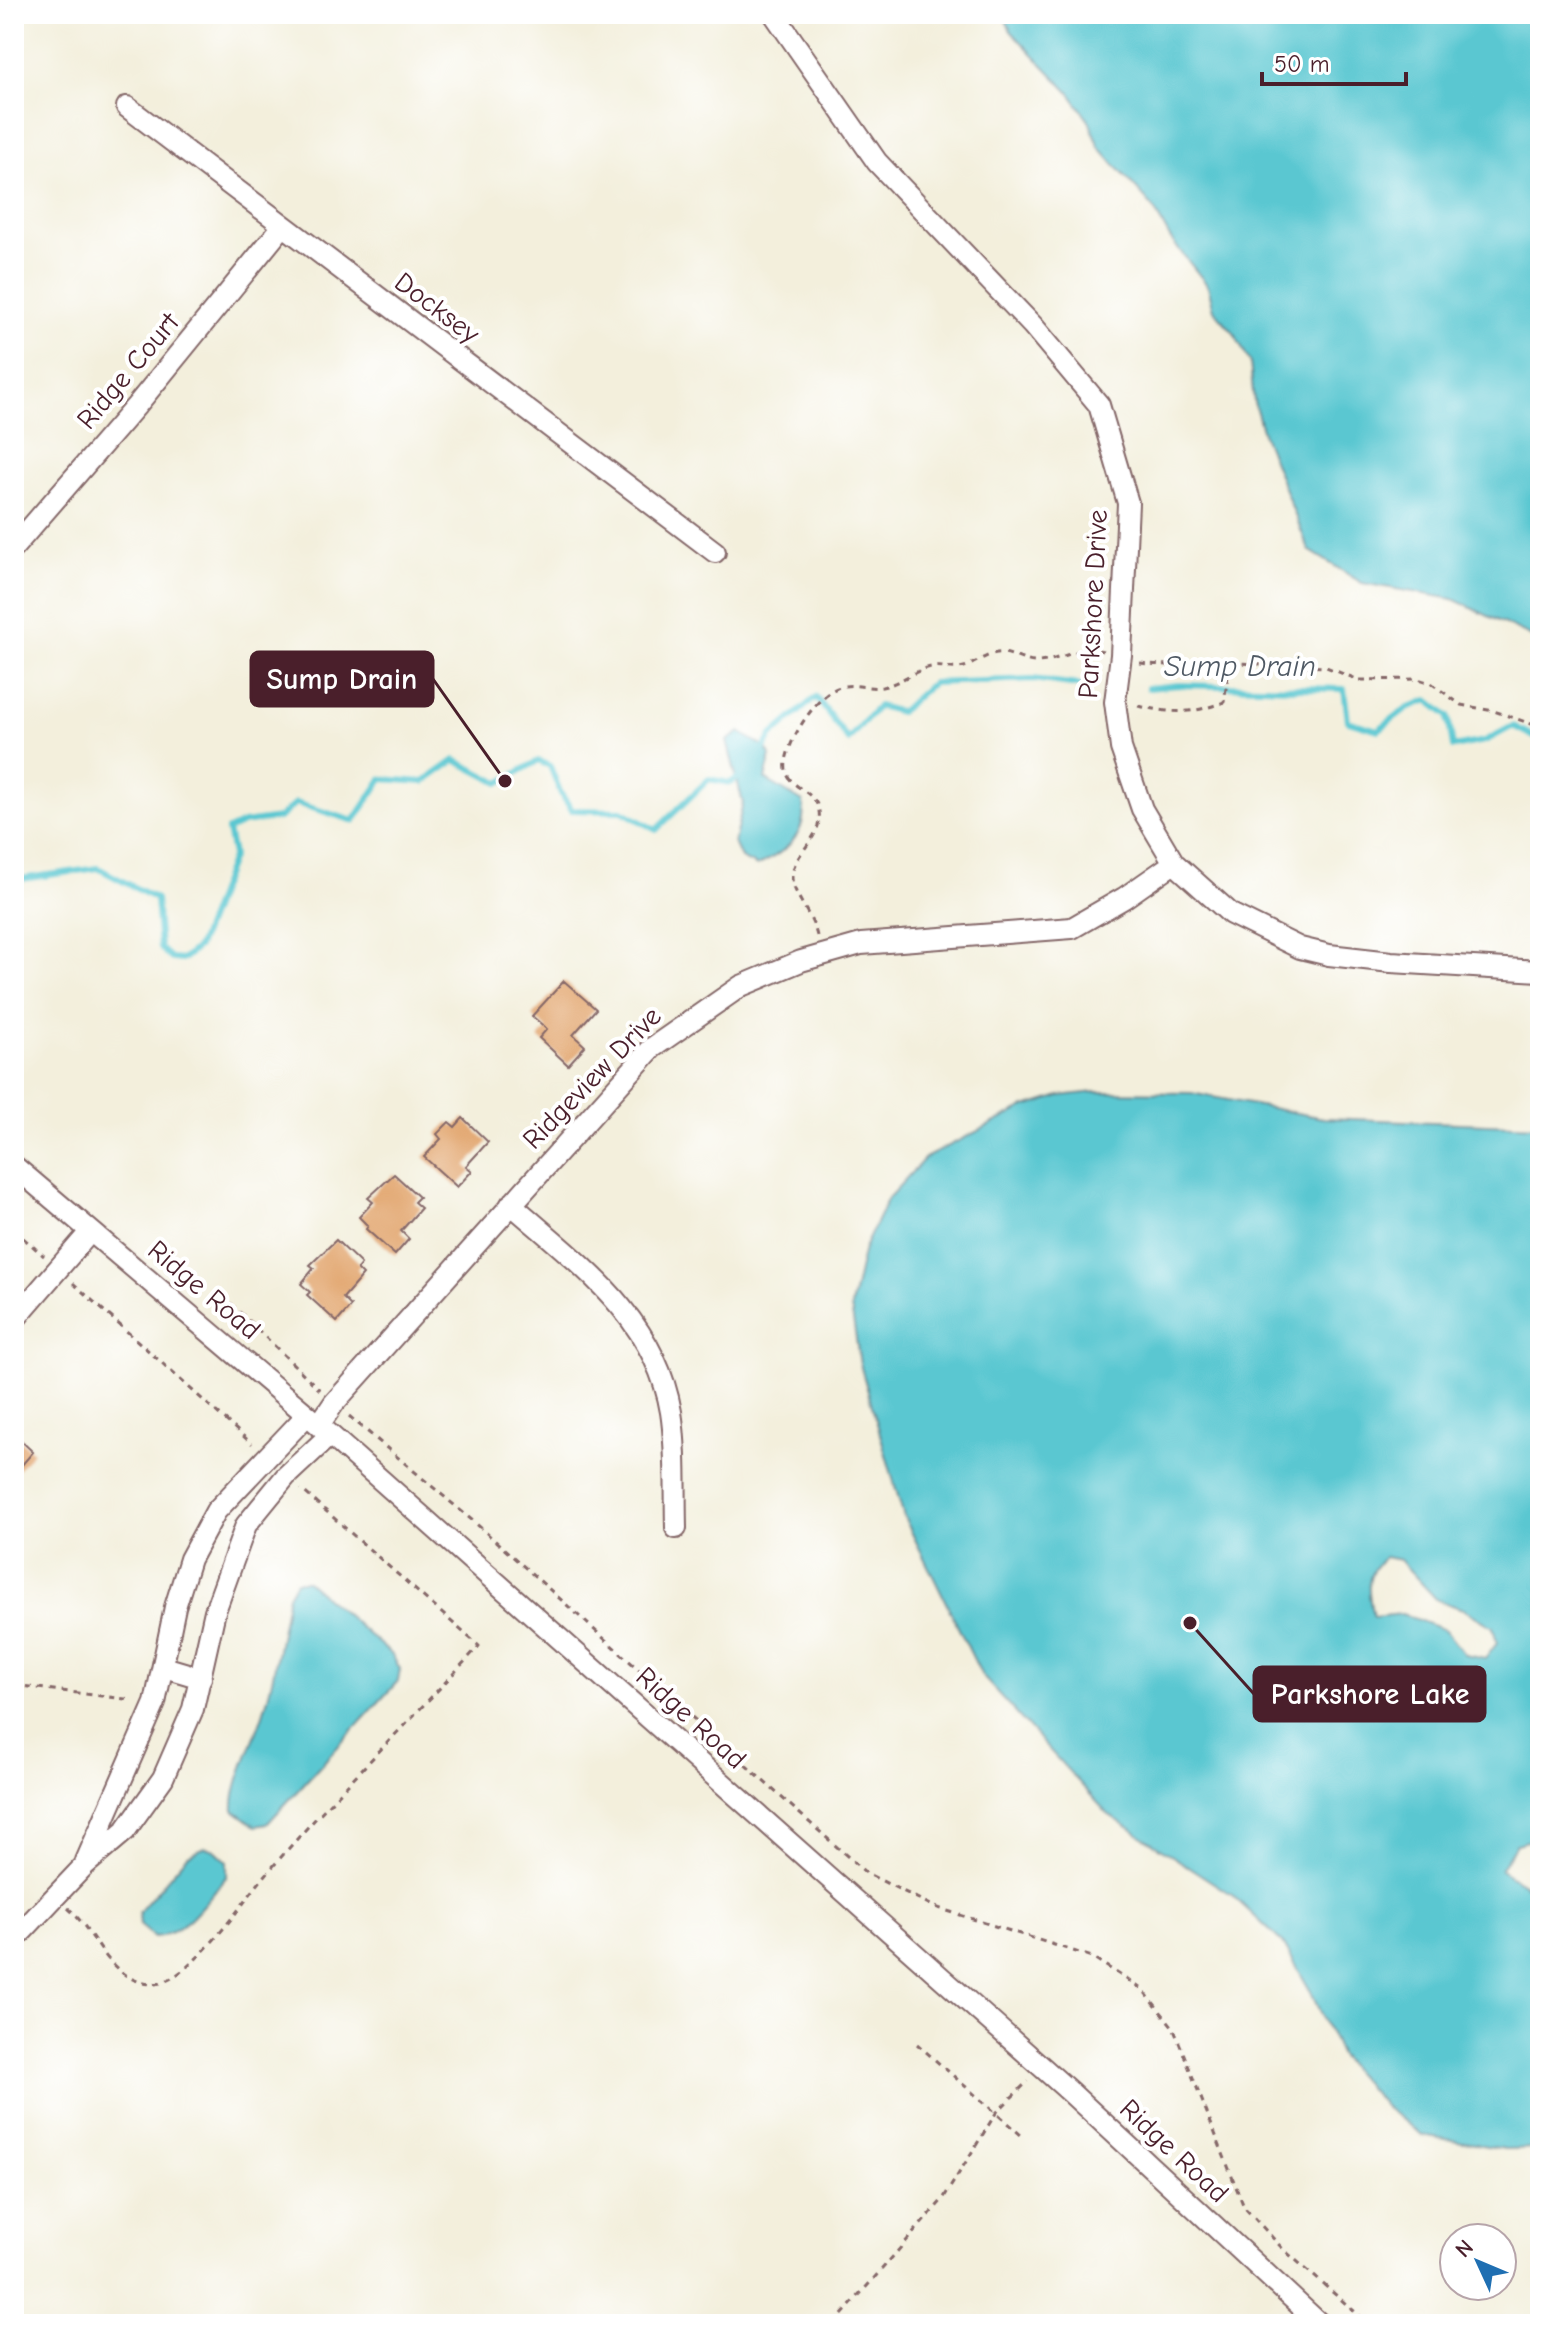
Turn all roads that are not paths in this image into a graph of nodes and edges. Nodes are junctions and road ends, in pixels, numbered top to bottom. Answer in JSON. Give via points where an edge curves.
{"nodes":[{"id":1,"x":774,"y":14,"type":"edge"},
{"id":2,"x":127,"y":107,"type":"dead end"},
{"id":3,"x":282,"y":227,"type":"junction"},
{"id":4,"x":14,"y":547,"type":"edge"},
{"id":5,"x":715,"y":552,"type":"dead end"},
{"id":6,"x":1174,"y":863,"type":"junction"},
{"id":7,"x":1540,"y":971,"type":"edge"},
{"id":8,"x":14,"y":1166,"type":"edge"},
{"id":9,"x":511,"y":1204,"type":"junction"},
{"id":10,"x":90,"y":1232,"type":"junction"},
{"id":11,"x":14,"y":1320,"type":"edge"},
{"id":12,"x":319,"y":1425,"type":"junction"},
{"id":13,"x":676,"y":1528,"type":"dead end"},
{"id":14,"x":164,"y":1667,"type":"junction"},
{"id":15,"x":201,"y":1678,"type":"junction"},
{"id":16,"x":85,"y":1865,"type":"junction"},
{"id":17,"x":14,"y":1940,"type":"edge"},
{"id":18,"x":1320,"y":2324,"type":"edge"}],
"edges":[{"from":1,"to":6,"type":"street","name":"Parkshore Drive","via":[[877,162],[1033,326],[1099,405],[1128,503],[1115,702],[1121,748],[1142,809]]},
{"from":2,"to":3,"type":"street","name":"Docksey"},
{"from":3,"to":4,"type":"street","name":"Ridge Court"},
{"from":3,"to":5,"type":"street","name":"Docksey"},
{"from":6,"to":7,"type":"street","name":"Parkshore Drive","via":[[1231,914],[1300,948],[1391,962]]},
{"from":6,"to":9,"type":"street","name":"Ridgeview Drive","via":[[1072,928],[861,944],[741,986],[652,1048]]},
{"from":8,"to":10,"type":"street","name":"Ridge Road"},
{"from":9,"to":12,"type":"street","name":"Ridgeview Drive"},
{"from":9,"to":13,"type":"street","via":[[607,1289],[641,1328],[671,1411]]},
{"from":10,"to":11,"type":"street"},
{"from":10,"to":12,"type":"street","name":"Ridge Road"},
{"from":12,"to":14,"type":"street","via":[[266,1457],[216,1511],[190,1559]]},
{"from":12,"to":15,"type":"street","via":[[246,1525],[215,1611]]},
{"from":12,"to":18,"type":"street","name":"Ridge Road","via":[[1042,2067]]},
{"from":14,"to":15,"type":"street"},
{"from":14,"to":16,"type":"street","via":[[155,1703]]},
{"from":15,"to":16,"type":"street","via":[[163,1778],[125,1831]]},
{"from":16,"to":17,"type":"street"}]}
